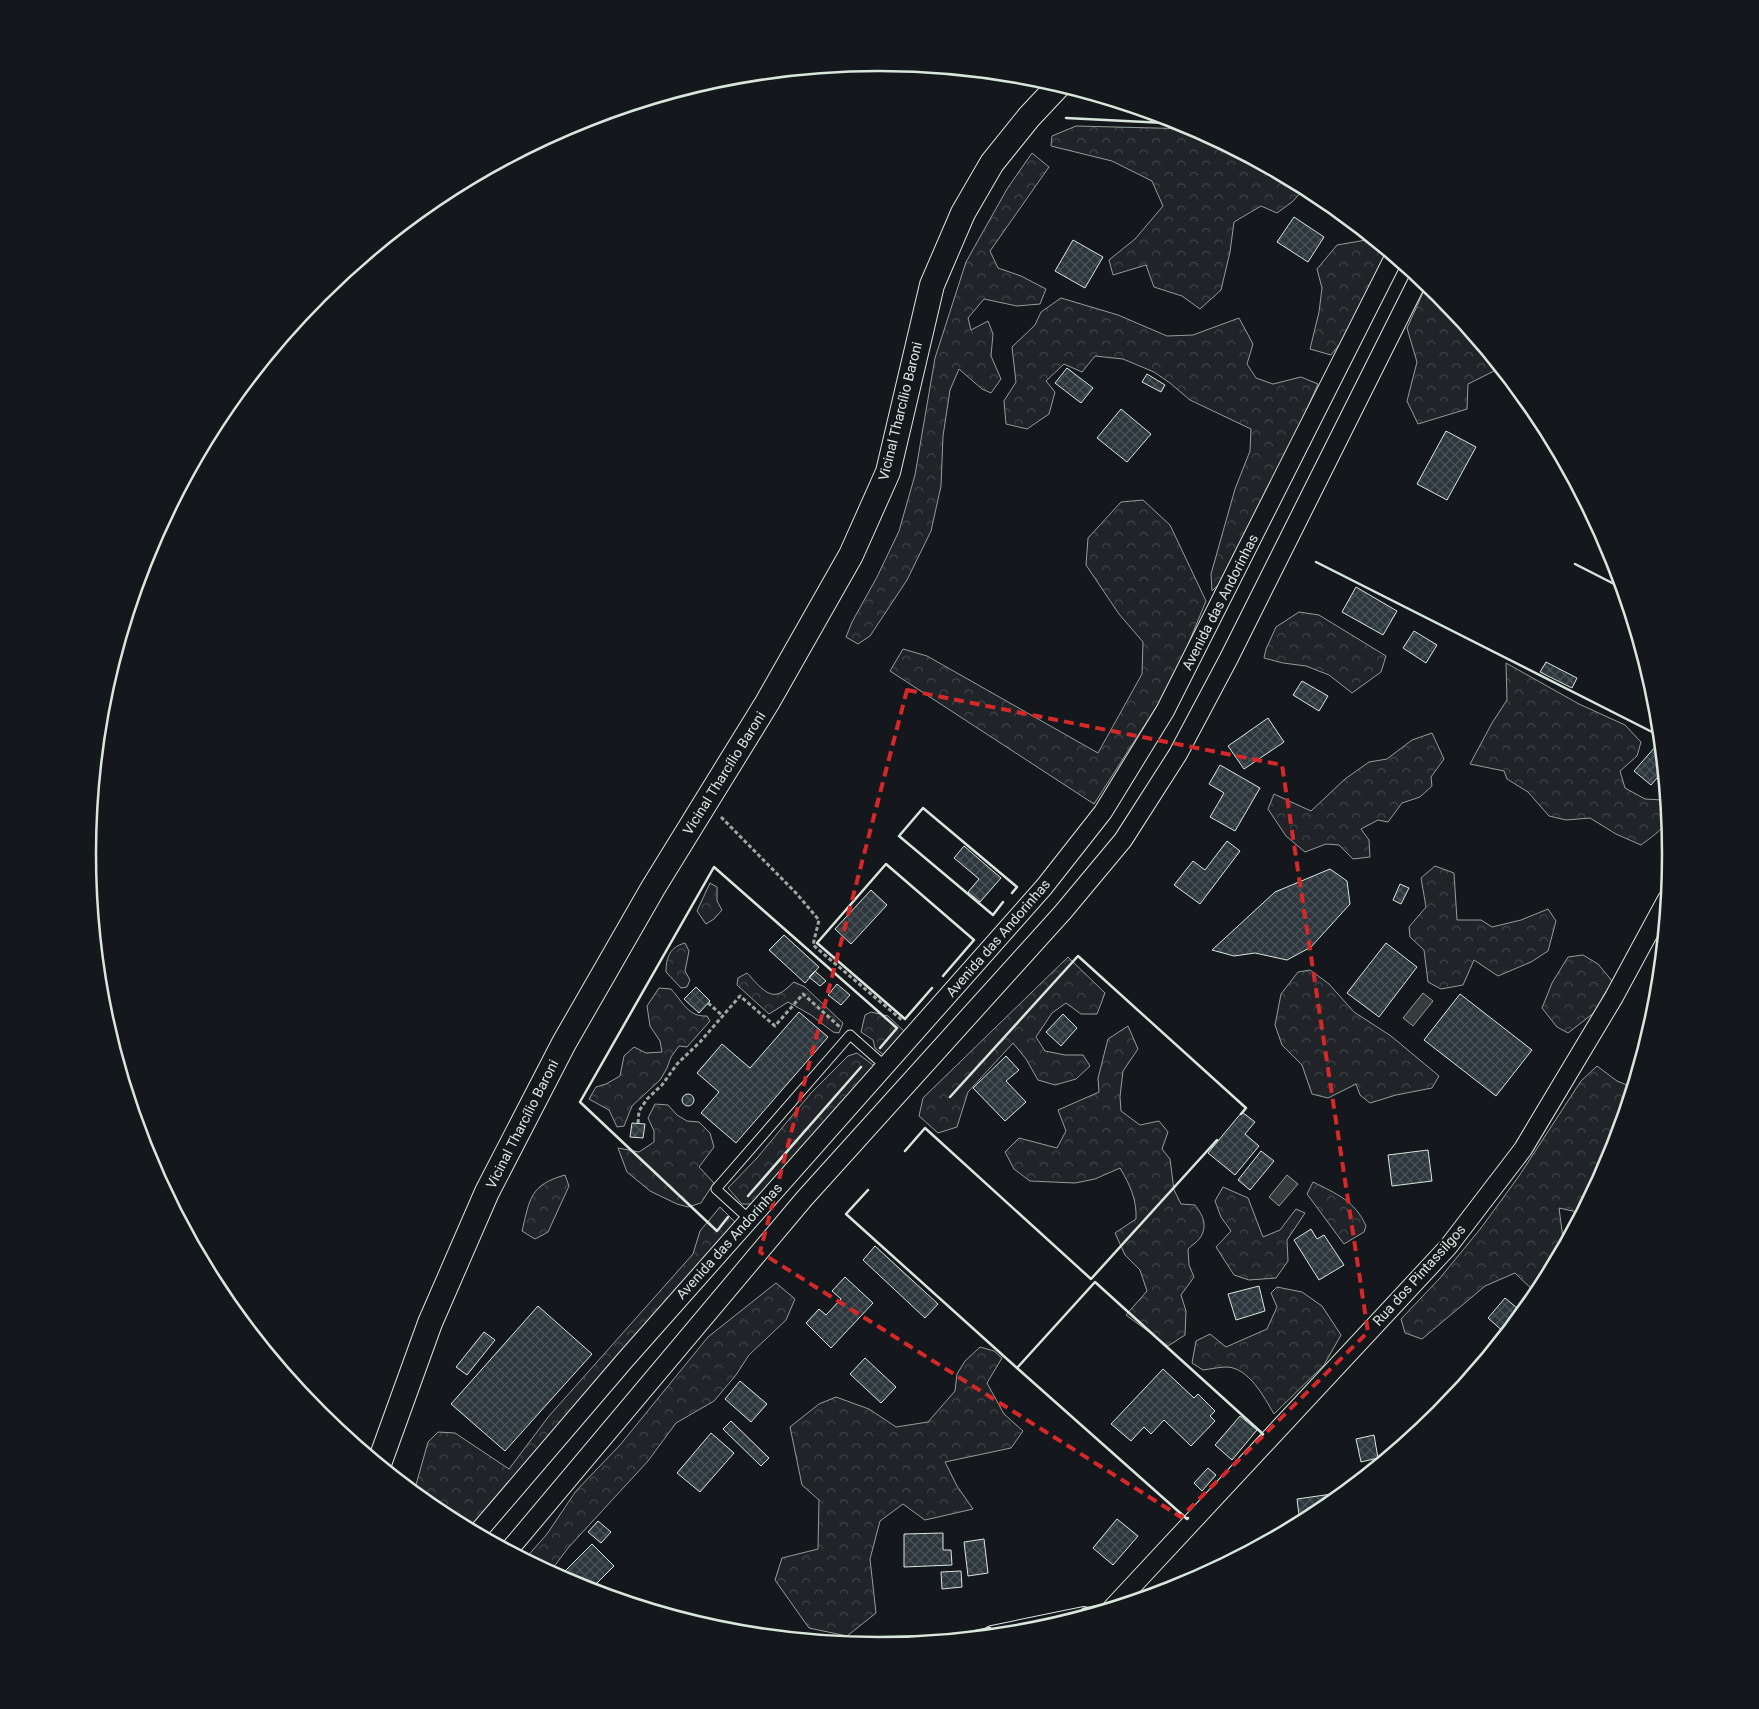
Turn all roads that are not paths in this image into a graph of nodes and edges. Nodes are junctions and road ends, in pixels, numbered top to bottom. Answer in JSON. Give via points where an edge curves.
{"nodes":[{"id":1,"x":1053,"y":91,"type":"edge"},
{"id":2,"x":1391,"y":262,"type":"edge"},
{"id":3,"x":1416,"y":285,"type":"edge"},
{"id":4,"x":1661,"y":911,"type":"edge"},
{"id":5,"x":885,"y":1066,"type":"junction"},
{"id":6,"x":749,"y":1219,"type":"junction"},
{"id":7,"x":382,"y":1459,"type":"edge"},
{"id":8,"x":481,"y":1529,"type":"edge"},
{"id":9,"x":512,"y":1546,"type":"edge"},
{"id":10,"x":1120,"y":1599,"type":"edge"}],
"edges":[{"from":1,"to":7,"type":"main road","name":"Vicinal Tharcílio Baroni","via":[[992,163],[963,212],[932,285],[888,472],[851,555],[767,703],[653,888],[564,1043],[487,1192],[430,1323]]},
{"from":2,"to":5,"type":"street","name":"Avenida das Andorinhas","via":[[1165,711],[1103,812],[1044,887]]},
{"from":3,"to":9,"type":"street","name":"Avenida das Andorinhas","via":[[1229,658],[1178,754],[1123,840],[1063,912],[804,1199]]},
{"from":4,"to":10,"type":"street","name":"Rua dos Pintassilgos","via":[[1614,997],[1523,1149],[1448,1247]]},
{"from":5,"to":6,"type":"street","name":"Avenida das Andorinhas"},
{"from":5,"to":6,"type":"lane","via":[[850,1036],[716,1189]]},
{"from":6,"to":8,"type":"street","name":"Avenida das Andorinhas"}]}
